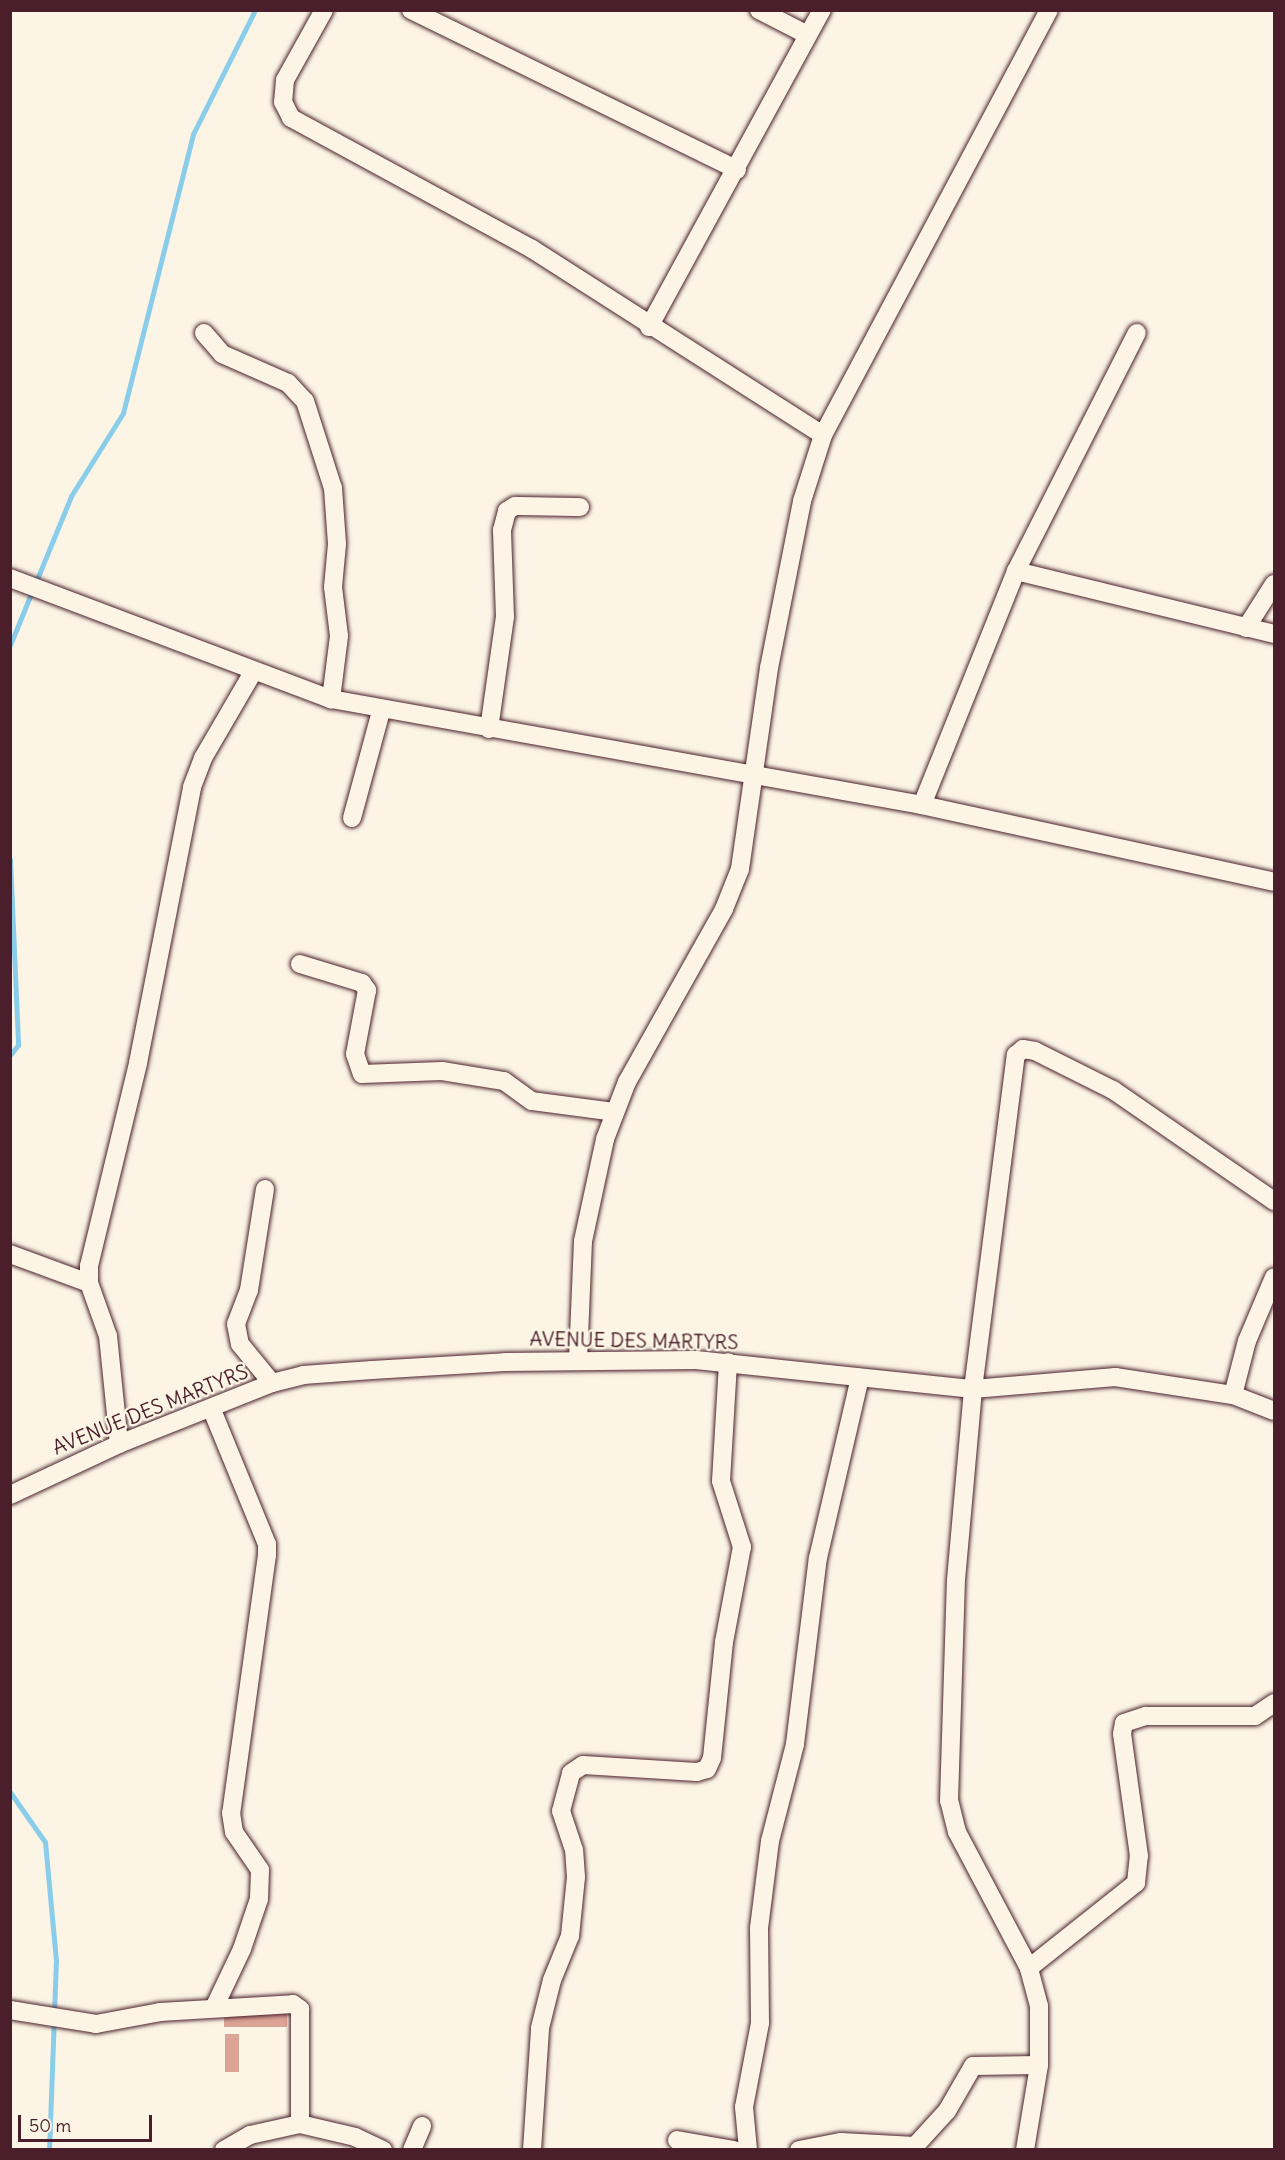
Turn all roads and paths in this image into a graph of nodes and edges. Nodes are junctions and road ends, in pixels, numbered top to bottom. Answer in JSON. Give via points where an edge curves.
{"nodes":[{"id":1,"x":324,"y":10,"type":"edge"},
{"id":2,"x":411,"y":10,"type":"edge"},
{"id":3,"x":759,"y":10,"type":"edge"},
{"id":4,"x":822,"y":10,"type":"edge"},
{"id":5,"x":1049,"y":10,"type":"edge"},
{"id":6,"x":806,"y":34,"type":"junction"},
{"id":7,"x":737,"y":170,"type":"junction"},
{"id":8,"x":649,"y":327,"type":"junction"},
{"id":9,"x":204,"y":333,"type":"dead end"},
{"id":10,"x":1137,"y":333,"type":"dead end"},
{"id":11,"x":823,"y":435,"type":"junction"},
{"id":12,"x":580,"y":507,"type":"dead end"},
{"id":13,"x":1016,"y":571,"type":"junction"},
{"id":14,"x":10,"y":578,"type":"edge"},
{"id":15,"x":1275,"y":584,"type":"edge"},
{"id":16,"x":1246,"y":628,"type":"junction"},
{"id":17,"x":1275,"y":634,"type":"edge"},
{"id":18,"x":253,"y":672,"type":"junction"},
{"id":19,"x":331,"y":699,"type":"junction"},
{"id":20,"x":381,"y":711,"type":"junction"},
{"id":21,"x":489,"y":729,"type":"junction"},
{"id":22,"x":752,"y":777,"type":"junction"},
{"id":23,"x":922,"y":805,"type":"junction"},
{"id":24,"x":352,"y":818,"type":"dead end"},
{"id":25,"x":1275,"y":882,"type":"edge"},
{"id":26,"x":300,"y":964,"type":"dead end"},
{"id":27,"x":614,"y":1112,"type":"junction"},
{"id":28,"x":265,"y":1189,"type":"dead end"},
{"id":29,"x":1275,"y":1201,"type":"edge"},
{"id":30,"x":10,"y":1254,"type":"edge"},
{"id":31,"x":1275,"y":1277,"type":"edge"},
{"id":32,"x":89,"y":1283,"type":"junction"},
{"id":33,"x":578,"y":1360,"type":"junction"},
{"id":34,"x":729,"y":1362,"type":"junction"},
{"id":35,"x":860,"y":1378,"type":"junction"},
{"id":36,"x":272,"y":1383,"type":"junction"},
{"id":37,"x":973,"y":1389,"type":"junction"},
{"id":38,"x":1233,"y":1395,"type":"junction"},
{"id":39,"x":212,"y":1410,"type":"junction"},
{"id":40,"x":1275,"y":1411,"type":"edge"},
{"id":41,"x":119,"y":1444,"type":"junction"},
{"id":42,"x":10,"y":1495,"type":"edge"},
{"id":43,"x":1275,"y":1703,"type":"edge"},
{"id":44,"x":1029,"y":1968,"type":"junction"},
{"id":45,"x":214,"y":2008,"type":"junction"},
{"id":46,"x":10,"y":2010,"type":"edge"},
{"id":47,"x":1039,"y":2065,"type":"junction"},
{"id":48,"x":300,"y":2124,"type":"junction"},
{"id":49,"x":422,"y":2126,"type":"dead end"},
{"id":50,"x":677,"y":2140,"type":"dead end"},
{"id":51,"x":224,"y":2150,"type":"edge"},
{"id":52,"x":383,"y":2150,"type":"edge"},
{"id":53,"x":412,"y":2150,"type":"edge"},
{"id":54,"x":531,"y":2150,"type":"edge"},
{"id":55,"x":734,"y":2150,"type":"edge"},
{"id":56,"x":747,"y":2150,"type":"edge"},
{"id":57,"x":799,"y":2150,"type":"edge"},
{"id":58,"x":1025,"y":2150,"type":"edge"}],
"edges":[{"from":1,"to":8,"type":"street","via":[[285,80],[283,102],[291,118],[532,249]]},
{"from":2,"to":7,"type":"street"},
{"from":3,"to":6,"type":"street"},
{"from":4,"to":6,"type":"street"},
{"from":5,"to":11,"type":"street"},
{"from":6,"to":7,"type":"street"},
{"from":7,"to":8,"type":"street"},
{"from":8,"to":11,"type":"street"},
{"from":9,"to":19,"type":"street","via":[[222,354],[288,383],[305,401],[333,488],[337,544],[333,587],[339,636]]},
{"from":10,"to":13,"type":"street"},
{"from":11,"to":22,"type":"street","via":[[802,501]]},
{"from":12,"to":21,"type":"street","via":[[515,506],[507,511],[502,530],[505,616]]},
{"from":13,"to":16,"type":"street"},
{"from":13,"to":23,"type":"street"},
{"from":14,"to":18,"type":"street"},
{"from":15,"to":16,"type":"street"},
{"from":16,"to":17,"type":"street"},
{"from":18,"to":19,"type":"street"},
{"from":18,"to":32,"type":"street","via":[[203,758],[192,787]]},
{"from":19,"to":20,"type":"street"},
{"from":20,"to":21,"type":"street"},
{"from":20,"to":24,"type":"street"},
{"from":21,"to":22,"type":"street"},
{"from":22,"to":23,"type":"street"},
{"from":22,"to":27,"type":"street","via":[[740,869],[724,909],[654,1029]]},
{"from":23,"to":25,"type":"street"},
{"from":26,"to":27,"type":"street","via":[[362,983],[367,990],[355,1054],[362,1074],[442,1071],[504,1081],[532,1101]]},
{"from":27,"to":33,"type":"street","via":[[583,1241]]},
{"from":28,"to":36,"type":"street","via":[[249,1290],[236,1324],[240,1344]]},
{"from":29,"to":37,"type":"street","via":[[1113,1090],[1051,1057],[1023,1049],[1011,1068]]},
{"from":30,"to":32,"type":"street"},
{"from":31,"to":38,"type":"street","via":[[1247,1341]]},
{"from":32,"to":41,"type":"street","via":[[108,1336]]},
{"from":33,"to":34,"type":"street","name":"AVENUE DES MARTYRS"},
{"from":33,"to":36,"type":"street","name":"AVENUE DES MARTYRS","via":[[349,1372]]},
{"from":34,"to":35,"type":"street","name":"AVENUE DES MARTYRS"},
{"from":34,"to":54,"type":"street","via":[[721,1481],[742,1547],[724,1642],[712,1758],[707,1769],[697,1772],[584,1765],[571,1773],[561,1811],[574,1850],[576,1877],[570,1936],[552,1980],[540,2028]]},
{"from":35,"to":37,"type":"street","name":"AVENUE DES MARTYRS"},
{"from":35,"to":56,"type":"street","via":[[818,1558],[795,1744],[770,1841],[759,1928],[760,2023],[744,2107]]},
{"from":36,"to":39,"type":"street","name":"AVENUE DES MARTYRS"},
{"from":37,"to":38,"type":"street","name":"AVENUE DES MARTYRS","via":[[1115,1377]]},
{"from":37,"to":44,"type":"street","via":[[953,1611],[949,1801],[957,1832],[985,1878]]},
{"from":38,"to":40,"type":"street","name":"AVENUE DES MARTYRS"},
{"from":39,"to":41,"type":"street","name":"AVENUE DES MARTYRS"},
{"from":39,"to":45,"type":"street","via":[[267,1545],[231,1813],[234,1832],[260,1870],[259,1899],[243,1949]]},
{"from":41,"to":42,"type":"street","name":"AVENUE DES MARTYRS"},
{"from":43,"to":44,"type":"street","via":[[1255,1716],[1146,1716],[1124,1723],[1122,1734],[1139,1857],[1136,1883]]},
{"from":44,"to":47,"type":"street","via":[[1040,2006]]},
{"from":45,"to":46,"type":"street","via":[[96,2025]]},
{"from":45,"to":48,"type":"street","via":[[293,2004],[300,2009]]},
{"from":47,"to":57,"type":"street","via":[[973,2066],[947,2111],[915,2146],[842,2142]]},
{"from":47,"to":58,"type":"street"},
{"from":48,"to":51,"type":"street","via":[[250,2135]]},
{"from":48,"to":52,"type":"street","via":[[355,2137]]},
{"from":49,"to":53,"type":"street"},
{"from":50,"to":55,"type":"street"}]}
